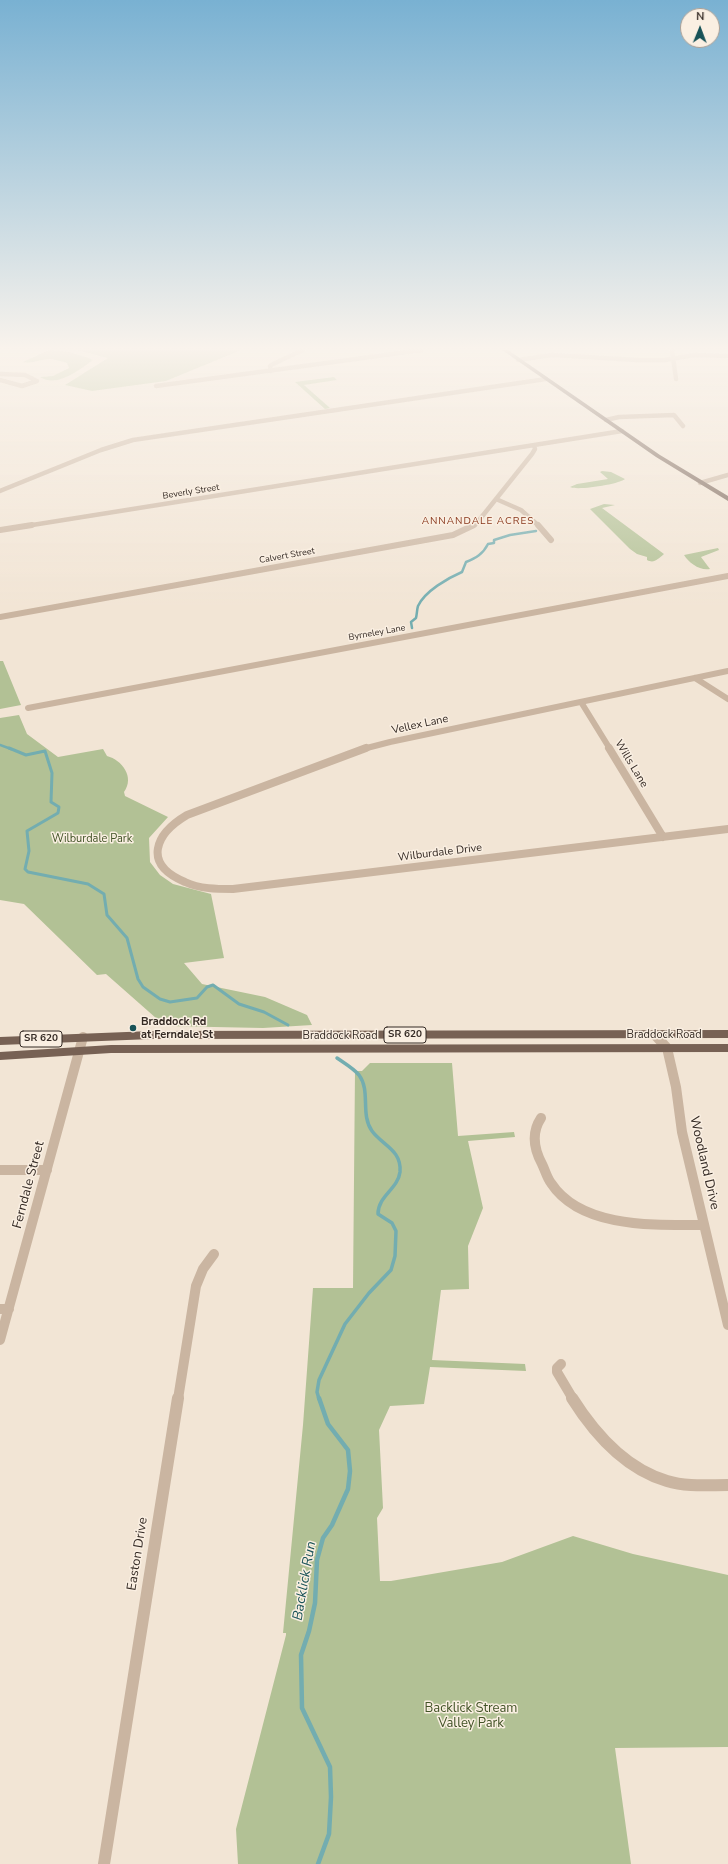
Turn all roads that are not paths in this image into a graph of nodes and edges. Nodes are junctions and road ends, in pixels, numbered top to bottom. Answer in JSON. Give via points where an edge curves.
{"nodes":[{"id":1,"x":153,"y":437,"type":"edge"},
{"id":2,"x":584,"y":437,"type":"edge"},
{"id":3,"x":631,"y":437,"type":"edge"},
{"id":4,"x":534,"y":445,"type":"junction"},
{"id":5,"x":728,"y":475,"type":"edge"},
{"id":6,"x":700,"y":483,"type":"junction"},
{"id":7,"x":0,"y":491,"type":"edge"},
{"id":8,"x":496,"y":499,"type":"junction"},
{"id":9,"x":728,"y":499,"type":"edge"},
{"id":10,"x":0,"y":530,"type":"edge"},
{"id":11,"x":551,"y":540,"type":"dead end"},
{"id":12,"x":728,"y":576,"type":"edge"},
{"id":13,"x":0,"y":617,"type":"edge"},
{"id":14,"x":728,"y":671,"type":"edge"},
{"id":15,"x":695,"y":678,"type":"junction"},
{"id":16,"x":728,"y":699,"type":"edge"},
{"id":17,"x":581,"y":702,"type":"junction"},
{"id":18,"x":28,"y":708,"type":"dead end"},
{"id":19,"x":728,"y":829,"type":"edge"},
{"id":20,"x":663,"y":837,"type":"junction"},
{"id":21,"x":161,"y":864,"type":"joint"},
{"id":22,"x":728,"y":1034,"type":"edge"},
{"id":23,"x":655,"y":1035,"type":"junction"},
{"id":24,"x":83,"y":1036,"type":"junction"},
{"id":25,"x":0,"y":1042,"type":"edge"},
{"id":26,"x":667,"y":1048,"type":"junction"},
{"id":27,"x":728,"y":1048,"type":"edge"},
{"id":28,"x":79,"y":1050,"type":"junction"},
{"id":29,"x":0,"y":1056,"type":"edge"},
{"id":30,"x":541,"y":1118,"type":"dead end"},
{"id":31,"x":0,"y":1170,"type":"edge"},
{"id":32,"x":47,"y":1170,"type":"junction"},
{"id":33,"x":704,"y":1225,"type":"junction"},
{"id":34,"x":214,"y":1254,"type":"dead end"},
{"id":35,"x":4,"y":1309,"type":"edge"},
{"id":36,"x":727,"y":1313,"type":"edge"},
{"id":37,"x":728,"y":1325,"type":"edge"},
{"id":38,"x":0,"y":1340,"type":"edge"},
{"id":39,"x":561,"y":1364,"type":"dead end"},
{"id":40,"x":728,"y":1485,"type":"edge"},
{"id":41,"x":104,"y":1864,"type":"edge"}],
"edges":[{"from":1,"to":7,"type":"street","via":[[101,450]]},
{"from":2,"to":4,"type":"street","name":"Beverly Street"},
{"from":3,"to":6,"type":"main road"},
{"from":4,"to":8,"type":"street","name":"Calvert Street","via":[[532,454]]},
{"from":4,"to":10,"type":"street","name":"Beverly Street"},
{"from":5,"to":6,"type":"street"},
{"from":6,"to":9,"type":"main road"},
{"from":8,"to":11,"type":"street","via":[[513,504],[525,512]]},
{"from":8,"to":13,"type":"street","name":"Calvert Street","via":[[476,524],[443,538]]},
{"from":12,"to":18,"type":"street","name":"Byrneley Lane"},
{"from":14,"to":15,"type":"street","name":"Vellex Lane"},
{"from":15,"to":16,"type":"street"},
{"from":15,"to":17,"type":"street","name":"Vellex Lane"},
{"from":17,"to":20,"type":"street","name":"Wills Lane"},
{"from":17,"to":21,"type":"street","name":"Vellex Lane","via":[[366,749],[199,810],[179,819],[164,831],[157,846]]},
{"from":19,"to":20,"type":"street","name":"Wilburdale Drive"},
{"from":20,"to":21,"type":"street","name":"Wilburdale Drive","via":[[232,889],[194,885],[174,876]]},
{"from":22,"to":23,"type":"main road","name":"Braddock Road","number":"SR 620"},
{"from":23,"to":24,"type":"main road","name":"Braddock Road","number":"SR 620"},
{"from":23,"to":26,"type":"street","name":"Woodland Drive"},
{"from":24,"to":25,"type":"main road","name":"Braddock Road","number":"SR 620"},
{"from":24,"to":28,"type":"street","name":"Ferndale Street"},
{"from":26,"to":27,"type":"main road","name":"Braddock Road","number":"SR 620"},
{"from":26,"to":28,"type":"main road","name":"Braddock Road","number":"SR 620"},
{"from":26,"to":33,"type":"street","name":"Woodland Drive","via":[[676,1087],[682,1132]]},
{"from":28,"to":29,"type":"main road","name":"Braddock Road","number":"SR 620"},
{"from":28,"to":32,"type":"street","name":"Ferndale Street"},
{"from":30,"to":33,"type":"street","via":[[535,1126],[534,1137],[542,1168],[557,1191],[570,1202],[598,1217],[614,1222]]},
{"from":31,"to":32,"type":"street"},
{"from":32,"to":35,"type":"street","name":"Ferndale Street"},
{"from":33,"to":36,"type":"street","name":"Woodland Drive"},
{"from":34,"to":41,"type":"street","name":"Easton Drive","via":[[205,1263],[196,1286]]},
{"from":35,"to":38,"type":"street","name":"Ferndale Street"},
{"from":36,"to":37,"type":"street","name":"Woodland Drive"},
{"from":39,"to":40,"type":"street","via":[[557,1372],[575,1404],[614,1450],[630,1463],[666,1481],[685,1485]]}]}
